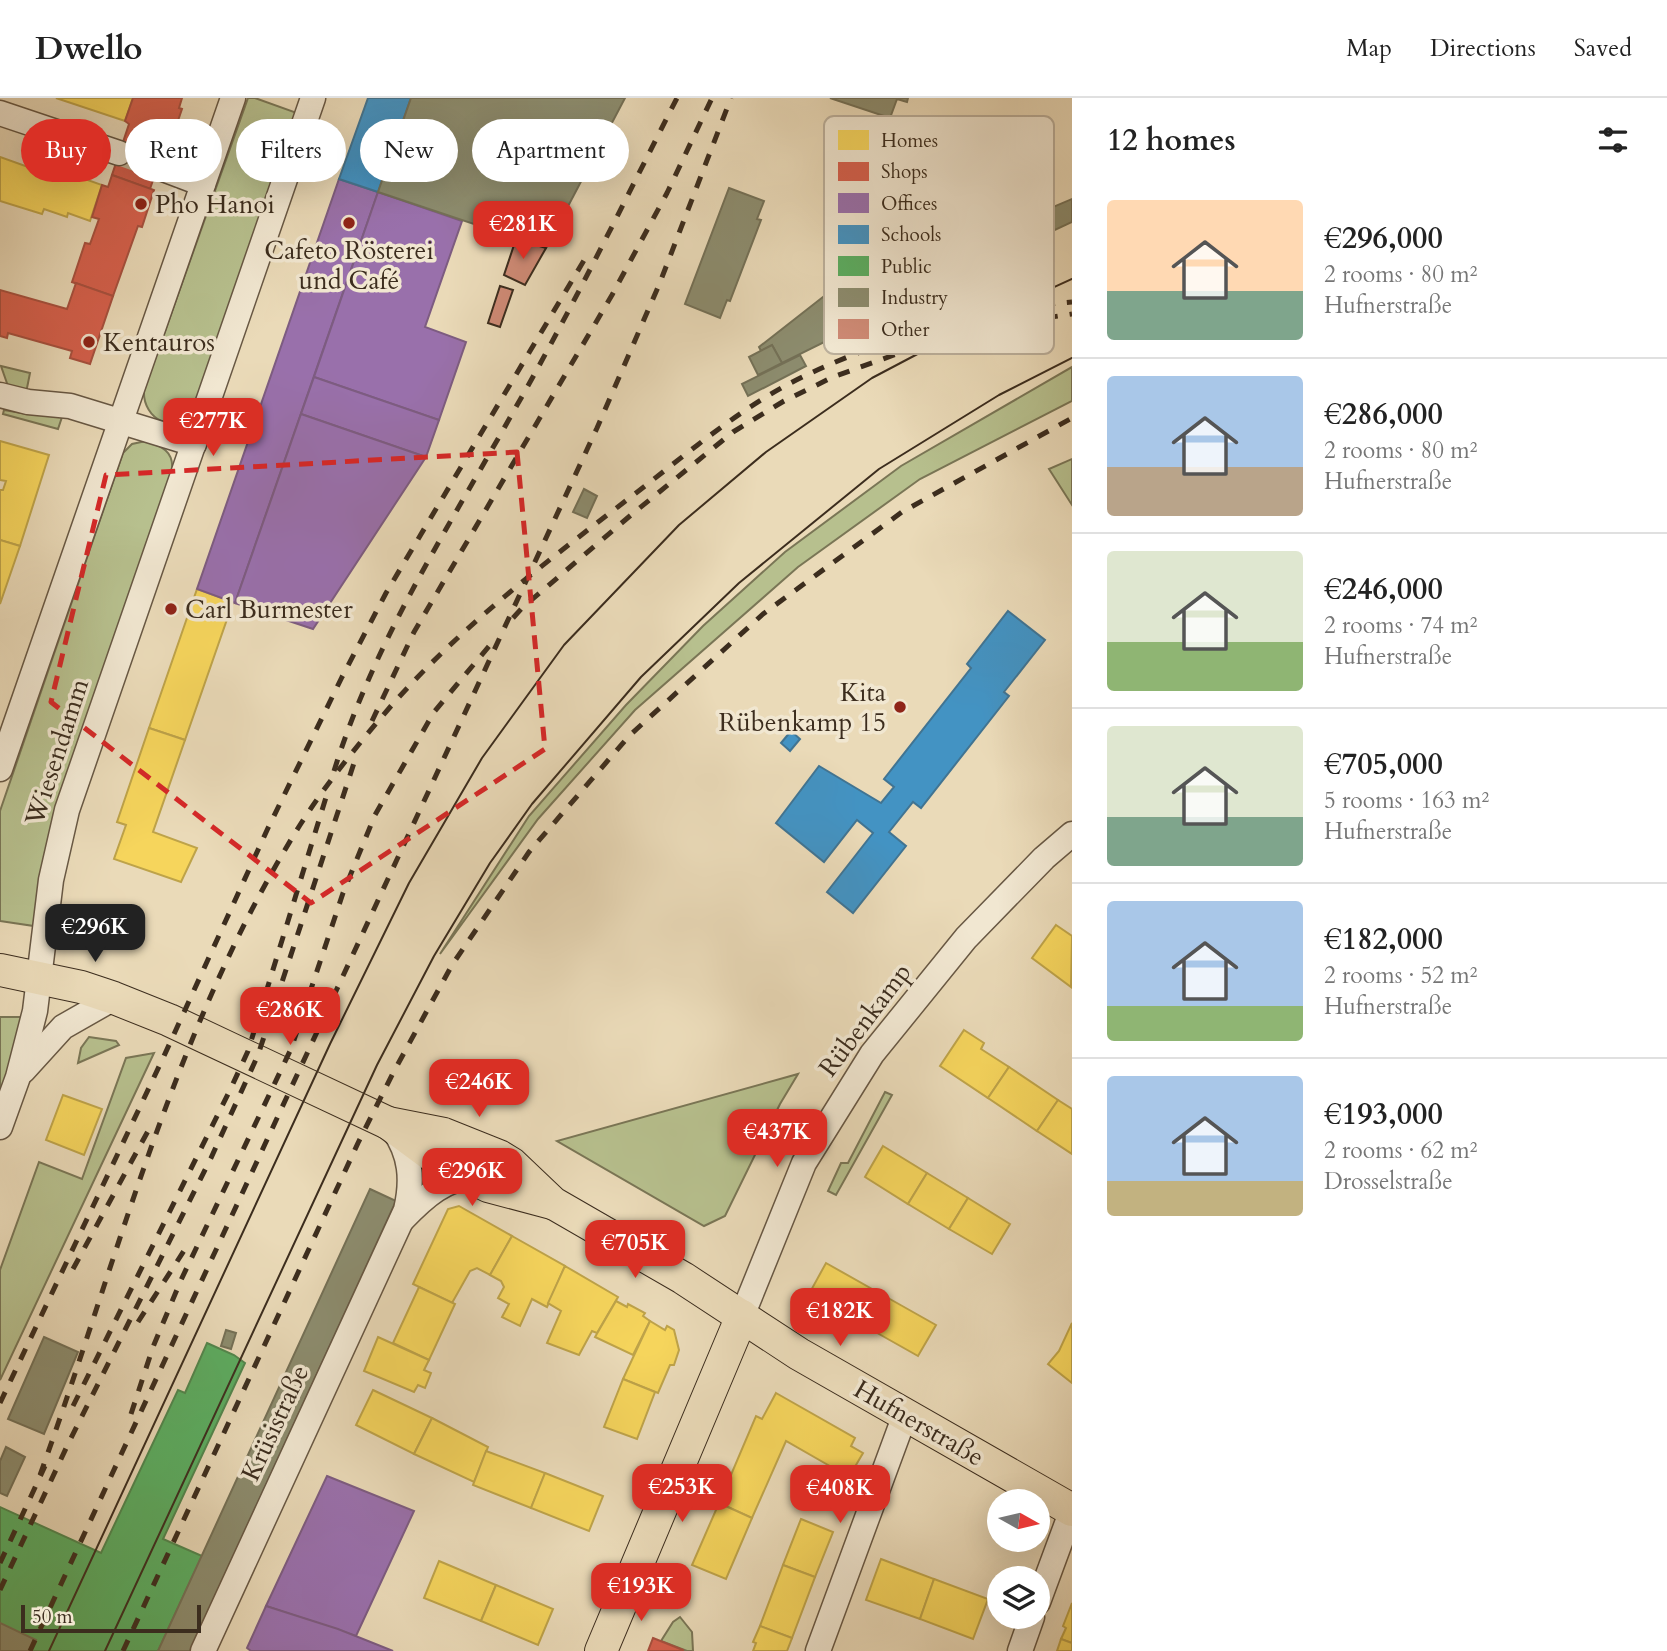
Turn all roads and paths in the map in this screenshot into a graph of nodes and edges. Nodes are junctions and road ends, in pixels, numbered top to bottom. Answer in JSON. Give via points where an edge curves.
{"nodes":[{"id":1,"x":233,"y":98,"type":"edge"},
{"id":2,"x":313,"y":98,"type":"edge"},
{"id":3,"x":0,"y":113,"type":"edge"},
{"id":4,"x":119,"y":153,"type":"tunnel mouth"},
{"id":5,"x":198,"y":182,"type":"edge"},
{"id":6,"x":203,"y":184,"type":"junction"},
{"id":7,"x":0,"y":395,"type":"edge"},
{"id":8,"x":120,"y":421,"type":"junction"},
{"id":9,"x":194,"y":444,"type":"junction"},
{"id":10,"x":0,"y":769,"type":"edge"},
{"id":11,"x":1072,"y":834,"type":"edge"},
{"id":12,"x":0,"y":970,"type":"edge"},
{"id":13,"x":41,"y":978,"type":"junction"},
{"id":14,"x":114,"y":998,"type":"junction"},
{"id":15,"x":18,"y":1077,"type":"junction"},
{"id":16,"x":388,"y":1123,"type":"junction"},
{"id":17,"x":0,"y":1126,"type":"edge"},
{"id":18,"x":466,"y":1176,"type":"junction"},
{"id":19,"x":544,"y":1195,"type":"junction"},
{"id":20,"x":402,"y":1221,"type":"junction"},
{"id":21,"x":742,"y":1316,"type":"junction"},
{"id":22,"x":905,"y":1415,"type":"junction"},
{"id":23,"x":1072,"y":1510,"type":"edge"},
{"id":24,"x":1050,"y":1570,"type":"edge"},
{"id":25,"x":1028,"y":1629,"type":"edge"},
{"id":26,"x":203,"y":1651,"type":"edge"},
{"id":27,"x":601,"y":1651,"type":"edge"},
{"id":28,"x":818,"y":1651,"type":"edge"},
{"id":29,"x":1020,"y":1651,"type":"edge"}],
"edges":[{"from":1,"to":6,"type":"street","name":"Wiesendamm"},
{"from":2,"to":9,"type":"street","name":"Wiesendamm"},
{"from":3,"to":4,"type":"street"},
{"from":5,"to":6,"type":"street"},
{"from":6,"to":8,"type":"street","name":"Wiesendamm"},
{"from":7,"to":8,"type":"street","via":[[70,406]]},
{"from":8,"to":9,"type":"street"},
{"from":8,"to":10,"type":"street","name":"Wiesendamm"},
{"from":9,"to":13,"type":"street","name":"Wiesendamm","via":[[67,810],[51,880]]},
{"from":11,"to":21,"type":"street","name":"Rübenkamp","via":[[966,938],[872,1054],[804,1163]]},
{"from":12,"to":13,"type":"main road","name":"Hufnerstraße"},
{"from":13,"to":14,"type":"main road","name":"Hufnerstraße"},
{"from":13,"to":15,"type":"street","name":"Wiesendamm"},
{"from":14,"to":15,"type":"street","via":[[63,1027]]},
{"from":14,"to":16,"type":"main road","name":"Hufnerstraße","via":[[220,1042]]},
{"from":15,"to":17,"type":"street","name":"Wiesendamm"},
{"from":16,"to":18,"type":"main road","name":"Hufnerstraße"},
{"from":16,"to":19,"type":"main road","name":"Hufnerstraße","via":[[444,1134],[499,1156]]},
{"from":16,"to":20,"type":"street","name":"Krüsistraße","via":[[409,1161],[408,1201]]},
{"from":18,"to":19,"type":"main road","name":"Hufnerstraße","via":[[509,1193]]},
{"from":18,"to":20,"type":"street","name":"Krüsistraße","via":[[440,1185]]},
{"from":19,"to":21,"type":"main road","name":"Hufnerstraße"},
{"from":20,"to":26,"type":"street","name":"Krüsistraße"},
{"from":21,"to":22,"type":"main road","name":"Hufnerstraße"},
{"from":21,"to":27,"type":"main road"},
{"from":22,"to":23,"type":"main road","name":"Hufnerstraße"},
{"from":22,"to":28,"type":"street"},
{"from":23,"to":24,"type":"street"},
{"from":25,"to":29,"type":"street"}]}
